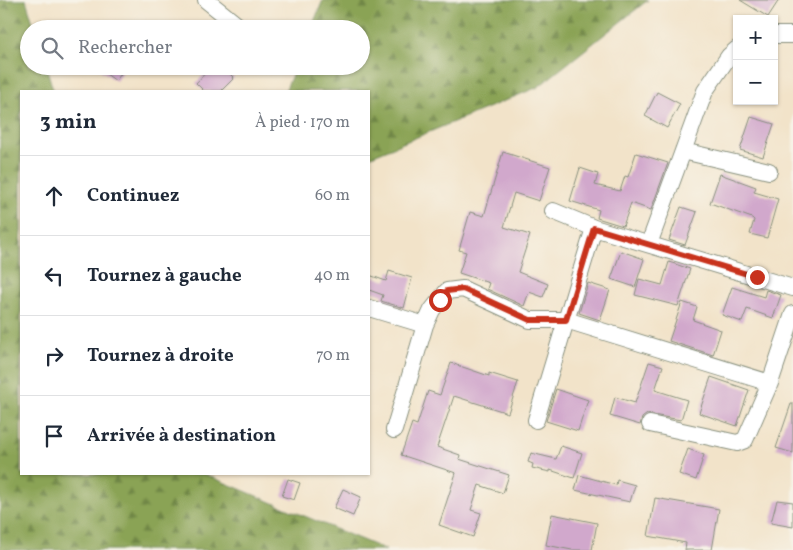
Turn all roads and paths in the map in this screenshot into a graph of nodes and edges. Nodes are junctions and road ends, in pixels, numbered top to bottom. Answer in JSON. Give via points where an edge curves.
{"nodes":[{"id":1,"x":206,"y":0,"type":"edge"},
{"id":2,"x":231,"y":20,"type":"edge"},
{"id":3,"x":793,"y":35,"type":"edge"},
{"id":4,"x":778,"y":36,"type":"edge"},
{"id":5,"x":733,"y":52,"type":"edge"},
{"id":6,"x":683,"y":150,"type":"junction"},
{"id":7,"x":769,"y":171,"type":"dead end"},
{"id":8,"x":553,"y":211,"type":"dead end"},
{"id":9,"x":594,"y":228,"type":"junction"},
{"id":10,"x":649,"y":244,"type":"junction"},
{"id":11,"x":793,"y":288,"type":"edge"},
{"id":12,"x":370,"y":308,"type":"edge"},
{"id":13,"x":793,"y":314,"type":"edge"},
{"id":14,"x":566,"y":320,"type":"junction"},
{"id":15,"x":425,"y":326,"type":"junction"},
{"id":16,"x":770,"y":383,"type":"junction"},
{"id":17,"x":536,"y":420,"type":"dead end"},
{"id":18,"x":650,"y":424,"type":"dead end"},
{"id":19,"x":394,"y":430,"type":"dead end"}],
"edges":[{"from":1,"to":2,"type":"street"},
{"from":3,"to":4,"type":"street"},
{"from":5,"to":6,"type":"street","via":[[704,91]]},
{"from":6,"to":7,"type":"street"},
{"from":6,"to":10,"type":"street"},
{"from":8,"to":9,"type":"street"},
{"from":9,"to":10,"type":"street"},
{"from":9,"to":14,"type":"street"},
{"from":10,"to":11,"type":"street"},
{"from":12,"to":15,"type":"street"},
{"from":13,"to":16,"type":"street"},
{"from":14,"to":15,"type":"street","via":[[530,320],[463,289],[447,291],[432,310]]},
{"from":14,"to":16,"type":"street"},
{"from":14,"to":17,"type":"street"},
{"from":15,"to":19,"type":"street"},
{"from":16,"to":18,"type":"street","via":[[746,440],[737,443]]}]}
